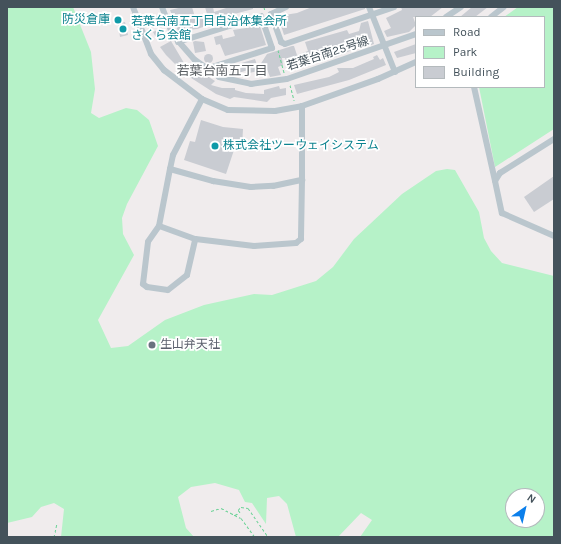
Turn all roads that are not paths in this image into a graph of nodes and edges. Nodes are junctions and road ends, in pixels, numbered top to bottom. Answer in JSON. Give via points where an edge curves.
{"nodes":[{"id":1,"x":133,"y":7,"type":"edge"},
{"id":2,"x":162,"y":7,"type":"edge"},
{"id":3,"x":286,"y":7,"type":"edge"},
{"id":4,"x":369,"y":7,"type":"edge"},
{"id":5,"x":394,"y":7,"type":"edge"},
{"id":6,"x":461,"y":7,"type":"edge"},
{"id":7,"x":504,"y":7,"type":"edge"},
{"id":8,"x":372,"y":15,"type":"junction"},
{"id":9,"x":448,"y":16,"type":"edge"},
{"id":10,"x":492,"y":16,"type":"edge"},
{"id":11,"x":415,"y":34,"type":"edge"},
{"id":12,"x":178,"y":42,"type":"junction"},
{"id":13,"x":387,"y":47,"type":"junction"},
{"id":14,"x":415,"y":62,"type":"edge"},
{"id":15,"x":206,"y":69,"type":"junction"},
{"id":16,"x":395,"y":72,"type":"junction"},
{"id":17,"x":474,"y":88,"type":"edge"},
{"id":18,"x":202,"y":99,"type":"junction"},
{"id":19,"x":302,"y":106,"type":"junction"},
{"id":20,"x":554,"y":139,"type":"edge"},
{"id":21,"x":170,"y":169,"type":"junction"},
{"id":22,"x":302,"y":180,"type":"junction"},
{"id":23,"x":495,"y":181,"type":"junction"},
{"id":24,"x":159,"y":226,"type":"junction"},
{"id":25,"x":554,"y":236,"type":"edge"},
{"id":26,"x":195,"y":239,"type":"junction"}],
"edges":[{"from":1,"to":18,"type":"street","via":[[151,54],[173,80]]},
{"from":2,"to":12,"type":"street","name":"若葉台南25号線","via":[[168,27]]},
{"from":3,"to":8,"type":"street","via":[[271,14],[281,42],[285,44]]},
{"from":4,"to":8,"type":"street"},
{"from":5,"to":8,"type":"street"},
{"from":6,"to":9,"type":"street"},
{"from":7,"to":10,"type":"street"},
{"from":8,"to":13,"type":"street"},
{"from":11,"to":13,"type":"street","name":"若葉台南25号線"},
{"from":12,"to":15,"type":"street","name":"若葉台南25号線"},
{"from":12,"to":15,"type":"street","via":[[261,16],[272,48]]},
{"from":13,"to":15,"type":"street","name":"若葉台南25号線","via":[[287,80],[265,84],[242,83],[220,77]]},
{"from":13,"to":16,"type":"street"},
{"from":14,"to":16,"type":"street"},
{"from":16,"to":19,"type":"street"},
{"from":17,"to":23,"type":"street"},
{"from":18,"to":19,"type":"street","via":[[228,110],[250,112]]},
{"from":18,"to":21,"type":"street","via":[[173,155]]},
{"from":19,"to":22,"type":"street"},
{"from":20,"to":23,"type":"street","via":[[500,173]]},
{"from":21,"to":22,"type":"street","via":[[213,181],[251,187],[273,186]]},
{"from":21,"to":24,"type":"street"},
{"from":22,"to":26,"type":"street","via":[[301,239],[296,243],[254,246]]},
{"from":23,"to":25,"type":"street","via":[[502,213]]},
{"from":24,"to":26,"type":"street"},
{"from":24,"to":26,"type":"street","via":[[148,242],[143,284],[147,287],[168,290],[187,275]]}]}
